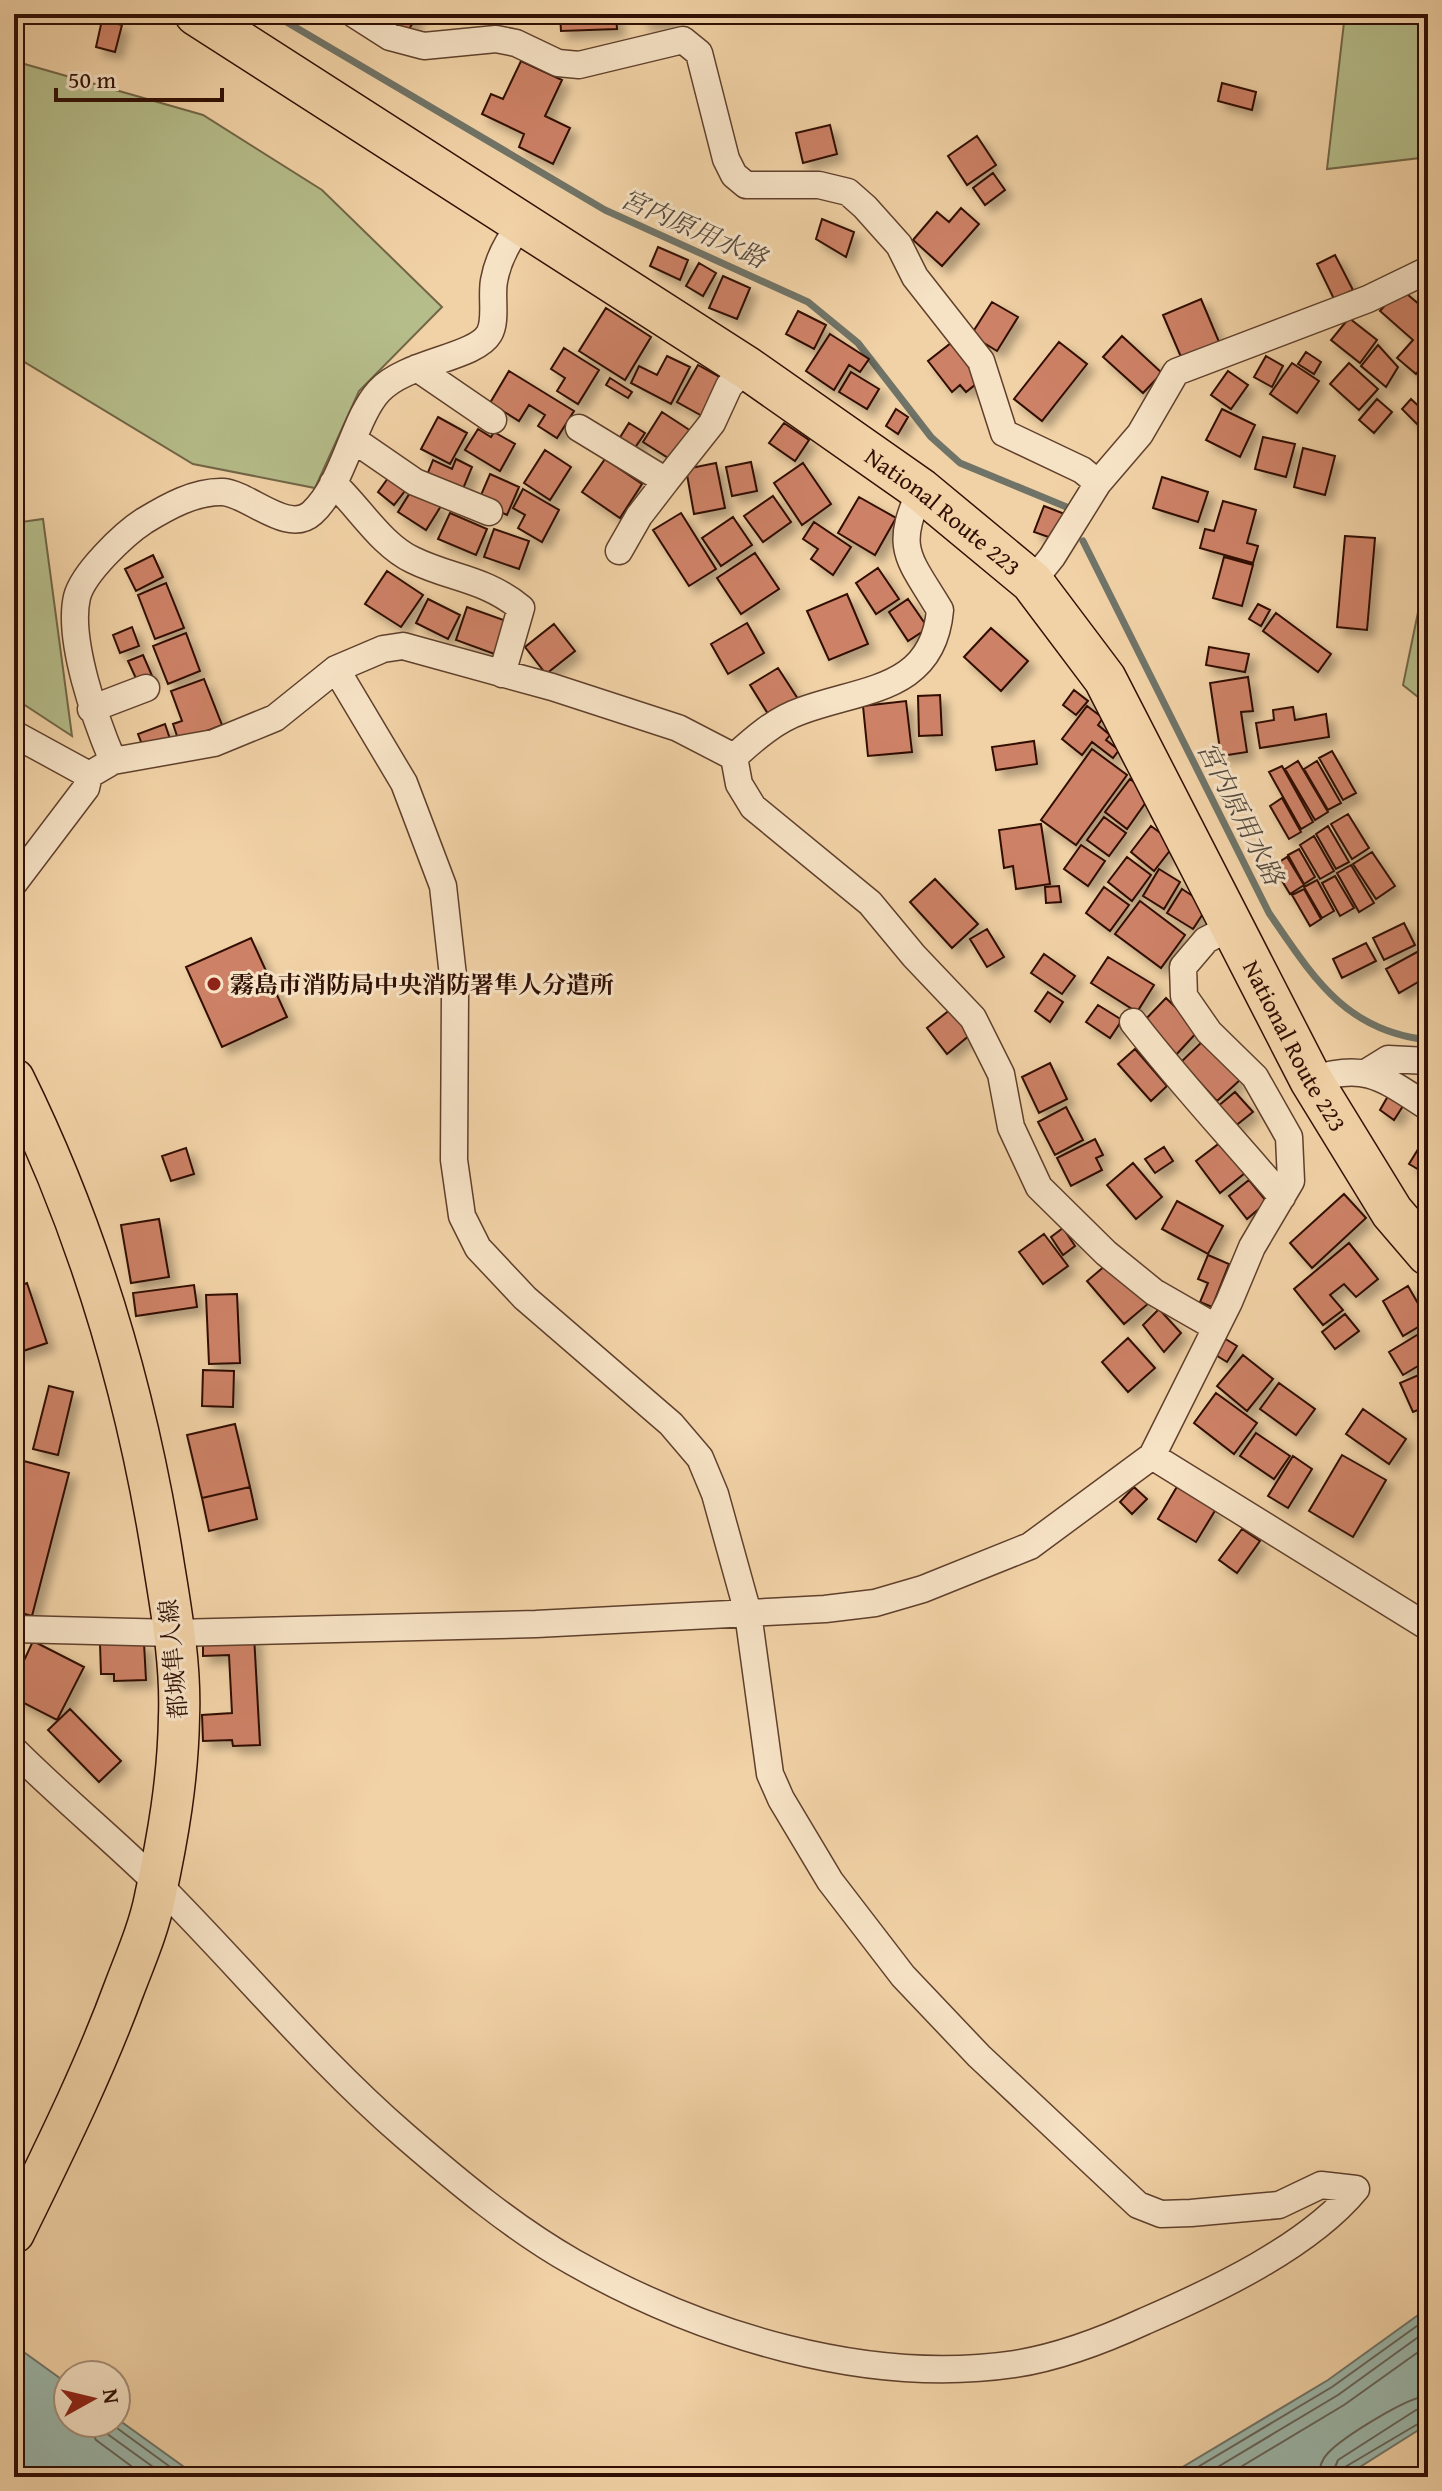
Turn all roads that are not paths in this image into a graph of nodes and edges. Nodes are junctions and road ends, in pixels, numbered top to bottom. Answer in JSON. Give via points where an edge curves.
{"nodes":[{"id":1,"x":196,"y":14,"type":"edge"},
{"id":2,"x":354,"y":14,"type":"edge"},
{"id":3,"x":523,"y":222,"type":"junction"},
{"id":4,"x":1428,"y":270,"type":"edge"},
{"id":5,"x":417,"y":368,"type":"junction"},
{"id":6,"x":747,"y":368,"type":"junction"},
{"id":7,"x":493,"y":420,"type":"dead end"},
{"id":8,"x":579,"y":428,"type":"dead end"},
{"id":9,"x":354,"y":440,"type":"junction"},
{"id":10,"x":666,"y":481,"type":"junction"},
{"id":11,"x":333,"y":483,"type":"junction"},
{"id":12,"x":1098,"y":483,"type":"junction"},
{"id":13,"x":921,"y":490,"type":"junction"},
{"id":14,"x":489,"y":512,"type":"dead end"},
{"id":15,"x":619,"y":551,"type":"dead end"},
{"id":16,"x":1032,"y":582,"type":"junction"},
{"id":17,"x":336,"y":669,"type":"junction"},
{"id":18,"x":502,"y":674,"type":"junction"},
{"id":19,"x":146,"y":688,"type":"dead end"},
{"id":20,"x":91,"y":709,"type":"junction"},
{"id":21,"x":14,"y":734,"type":"edge"},
{"id":22,"x":734,"y":757,"type":"junction"},
{"id":23,"x":113,"y":761,"type":"junction"},
{"id":24,"x":89,"y":775,"type":"junction"},
{"id":25,"x":14,"y":883,"type":"edge"},
{"id":26,"x":1231,"y":927,"type":"junction"},
{"id":27,"x":1133,"y":1022,"type":"dead end"},
{"id":28,"x":1428,"y":1061,"type":"edge"},
{"id":29,"x":1367,"y":1072,"type":"junction"},
{"id":30,"x":14,"y":1079,"type":"edge"},
{"id":31,"x":1311,"y":1080,"type":"junction"},
{"id":32,"x":1428,"y":1107,"type":"edge"},
{"id":33,"x":1282,"y":1197,"type":"junction"},
{"id":34,"x":1428,"y":1254,"type":"edge"},
{"id":35,"x":1215,"y":1327,"type":"junction"},
{"id":36,"x":1152,"y":1456,"type":"junction"},
{"id":37,"x":748,"y":1613,"type":"junction"},
{"id":38,"x":1428,"y":1627,"type":"edge"},
{"id":39,"x":14,"y":1629,"type":"edge"},
{"id":40,"x":174,"y":1633,"type":"junction"},
{"id":41,"x":14,"y":1750,"type":"edge"},
{"id":42,"x":156,"y":1892,"type":"junction"},
{"id":43,"x":14,"y":2233,"type":"edge"}],
"edges":[{"from":1,"to":3,"type":"highway","name":"National Route 223"},
{"from":2,"to":12,"type":"street","via":[[390,37],[424,46],[496,39],[558,63],[579,65],[683,40],[699,53],[734,175],[746,185],[819,185],[848,192],[899,245],[915,277],[981,361],[1004,433]]},
{"from":3,"to":5,"type":"street","via":[[507,242],[494,279],[492,331],[482,344]]},
{"from":3,"to":6,"type":"highway","name":"National Route 223"},
{"from":4,"to":12,"type":"street","via":[[1368,299],[1176,372],[1140,434]]},
{"from":5,"to":7,"type":"street"},
{"from":5,"to":9,"type":"street","via":[[398,374],[377,393]]},
{"from":6,"to":10,"type":"street","via":[[729,386],[712,423]]},
{"from":6,"to":13,"type":"highway","name":"National Route 223"},
{"from":8,"to":10,"type":"street"},
{"from":9,"to":11,"type":"street"},
{"from":9,"to":14,"type":"street","via":[[415,482]]},
{"from":10,"to":15,"type":"street"},
{"from":11,"to":18,"type":"street","via":[[394,549],[498,590],[521,608]]},
{"from":11,"to":20,"type":"street","via":[[304,518],[284,518],[223,492],[170,505],[130,530],[87,577],[77,597],[79,648]]},
{"from":12,"to":16,"type":"street"},
{"from":13,"to":16,"type":"highway","name":"National Route 223"},
{"from":13,"to":22,"type":"street","via":[[904,540],[940,610],[932,647],[922,664],[883,686],[798,712]]},
{"from":16,"to":26,"type":"highway","name":"National Route 223","via":[[1105,679]]},
{"from":17,"to":18,"type":"street","via":[[403,646]]},
{"from":17,"to":23,"type":"street","via":[[275,718],[214,743]]},
{"from":17,"to":37,"type":"street","via":[[404,783],[443,886],[455,994],[454,1160],[462,1216],[478,1248],[525,1298],[690,1443],[715,1494]]},
{"from":18,"to":22,"type":"street","via":[[678,728]]},
{"from":19,"to":20,"type":"street"},
{"from":20,"to":23,"type":"street"},
{"from":21,"to":24,"type":"street"},
{"from":22,"to":35,"type":"street","via":[[739,784],[753,807],[870,903],[973,1018],[1001,1074],[1011,1127],[1039,1187],[1154,1292]]},
{"from":23,"to":24,"type":"street"},
{"from":24,"to":25,"type":"street","via":[[86,788]]},
{"from":26,"to":31,"type":"highway","name":"National Route 223"},
{"from":26,"to":33,"type":"street","via":[[1206,940],[1183,967],[1184,996],[1209,1032],[1255,1077],[1289,1137],[1291,1181]]},
{"from":27,"to":33,"type":"street","via":[[1190,1096],[1207,1107]]},
{"from":28,"to":29,"type":"street","via":[[1388,1059]]},
{"from":29,"to":31,"type":"street","via":[[1335,1072]]},
{"from":29,"to":32,"type":"street"},
{"from":30,"to":40,"type":"main road","name":"都城隼人線","via":[[86,1247],[107,1319],[155,1506]]},
{"from":31,"to":34,"type":"highway","name":"National Route 223","via":[[1392,1212]]},
{"from":33,"to":35,"type":"street"},
{"from":35,"to":36,"type":"street"},
{"from":36,"to":37,"type":"street","via":[[1030,1546],[953,1578],[867,1604]]},
{"from":36,"to":38,"type":"street"},
{"from":37,"to":40,"type":"street"},
{"from":37,"to":42,"type":"street","via":[[764,1743],[781,1799],[830,1881],[878,1944],[979,2056],[1120,2191],[1150,2212],[1279,2205],[1321,2185],[1356,2189],[1345,2202],[1286,2247],[1173,2309],[1043,2358],[971,2368],[899,2367],[751,2337],[638,2295],[571,2261],[461,2183],[321,2058]]},
{"from":39,"to":40,"type":"street"},
{"from":40,"to":42,"type":"main road","name":"都城隼人線","via":[[180,1713],[177,1770]]},
{"from":41,"to":42,"type":"street"},
{"from":42,"to":43,"type":"main road","name":"都城隼人線","via":[[109,2029]]}]}
